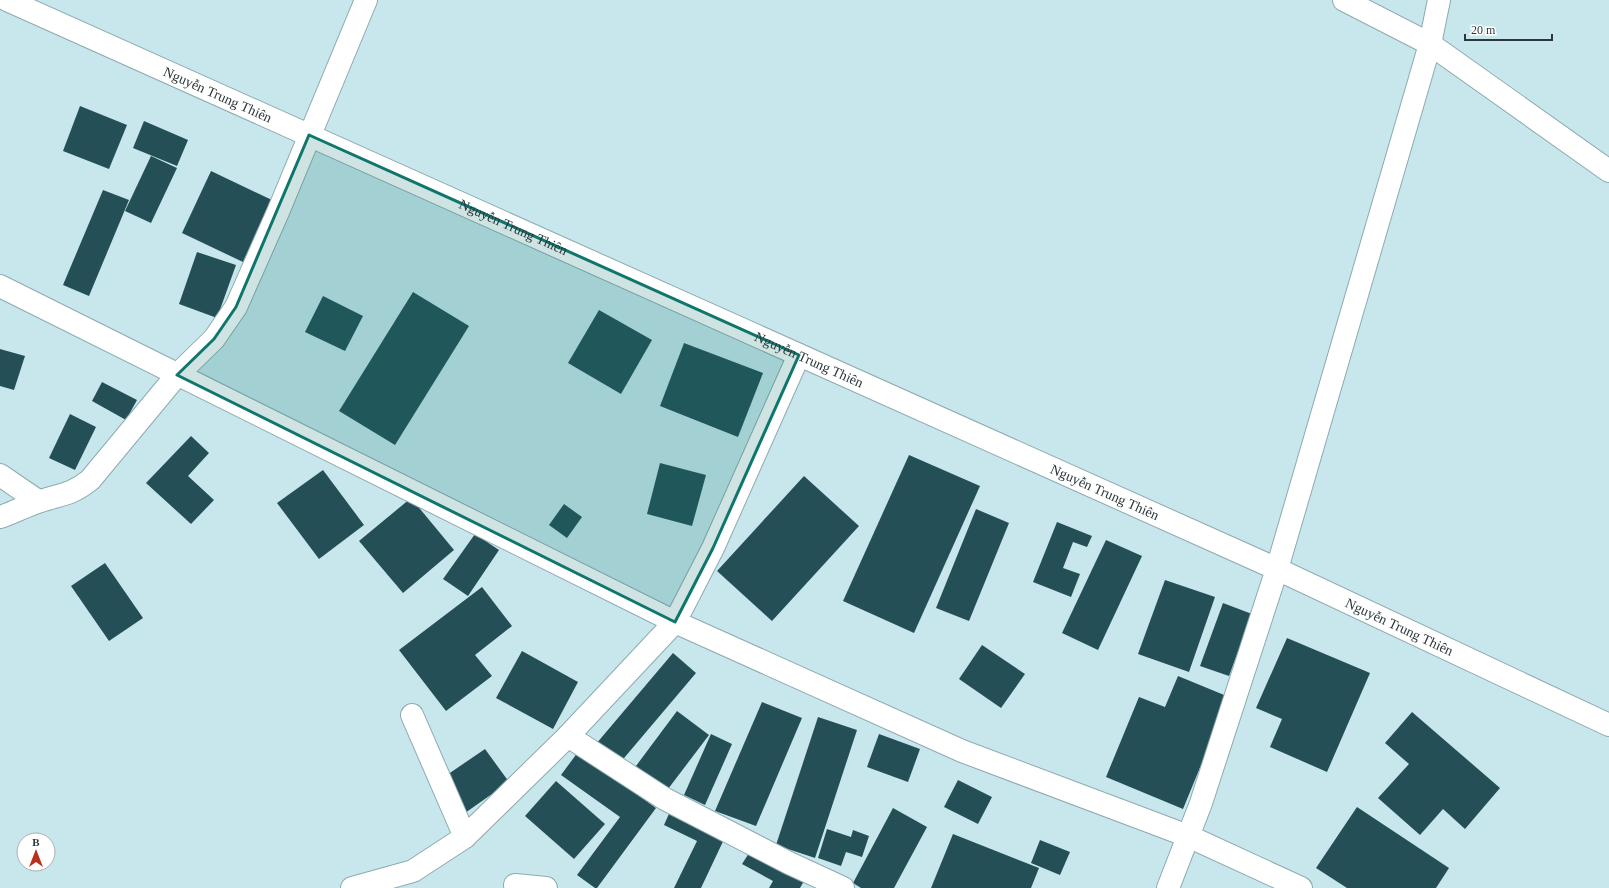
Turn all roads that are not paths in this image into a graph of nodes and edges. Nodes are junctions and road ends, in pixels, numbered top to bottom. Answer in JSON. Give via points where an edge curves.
{"nodes":[{"id":1,"x":7,"y":0,"type":"edge"},
{"id":2,"x":366,"y":0,"type":"edge"},
{"id":3,"x":1344,"y":0,"type":"edge"},
{"id":4,"x":1439,"y":0,"type":"edge"},
{"id":5,"x":1430,"y":44,"type":"junction"},
{"id":6,"x":308,"y":135,"type":"junction"},
{"id":7,"x":1609,"y":172,"type":"edge"},
{"id":8,"x":0,"y":286,"type":"edge"},
{"id":9,"x":799,"y":355,"type":"junction"},
{"id":10,"x":177,"y":375,"type":"junction"},
{"id":11,"x":0,"y":475,"type":"edge"},
{"id":12,"x":38,"y":501,"type":"junction"},
{"id":13,"x":0,"y":517,"type":"edge"},
{"id":14,"x":1277,"y":569,"type":"junction"},
{"id":15,"x":675,"y":622,"type":"junction"},
{"id":16,"x":412,"y":715,"type":"dead end"},
{"id":17,"x":1609,"y":725,"type":"edge"},
{"id":18,"x":568,"y":736,"type":"junction"},
{"id":19,"x":1188,"y":836,"type":"junction"},
{"id":20,"x":465,"y":837,"type":"junction"},
{"id":21,"x":515,"y":885,"type":"dead end"},
{"id":22,"x":352,"y":888,"type":"edge"},
{"id":23,"x":546,"y":888,"type":"edge"},
{"id":24,"x":843,"y":888,"type":"edge"},
{"id":25,"x":1168,"y":888,"type":"edge"},
{"id":26,"x":1301,"y":888,"type":"edge"}],
"edges":[{"from":1,"to":6,"type":"street","name":"Nguyễn Trung Thiên"},
{"from":2,"to":6,"type":"street"},
{"from":3,"to":5,"type":"street"},
{"from":4,"to":5,"type":"street"},
{"from":5,"to":7,"type":"street"},
{"from":5,"to":14,"type":"street"},
{"from":6,"to":9,"type":"street","name":"Nguyễn Trung Thiên"},
{"from":6,"to":10,"type":"street","via":[[278,212],[236,307],[214,338]]},
{"from":8,"to":10,"type":"street"},
{"from":9,"to":14,"type":"street","name":"Nguyễn Trung Thiên"},
{"from":9,"to":15,"type":"street","via":[[713,548]]},
{"from":10,"to":12,"type":"street","via":[[90,480],[70,493]]},
{"from":10,"to":15,"type":"street"},
{"from":11,"to":12,"type":"street"},
{"from":12,"to":13,"type":"street"},
{"from":14,"to":17,"type":"street","name":"Nguyễn Trung Thiên"},
{"from":14,"to":19,"type":"street"},
{"from":15,"to":18,"type":"street"},
{"from":15,"to":19,"type":"street","via":[[962,751]]},
{"from":16,"to":20,"type":"street"},
{"from":18,"to":20,"type":"street"},
{"from":18,"to":24,"type":"street","via":[[665,799]]},
{"from":19,"to":25,"type":"street"},
{"from":19,"to":26,"type":"street"},
{"from":20,"to":22,"type":"street","via":[[413,871]]},
{"from":21,"to":23,"type":"street"}]}
